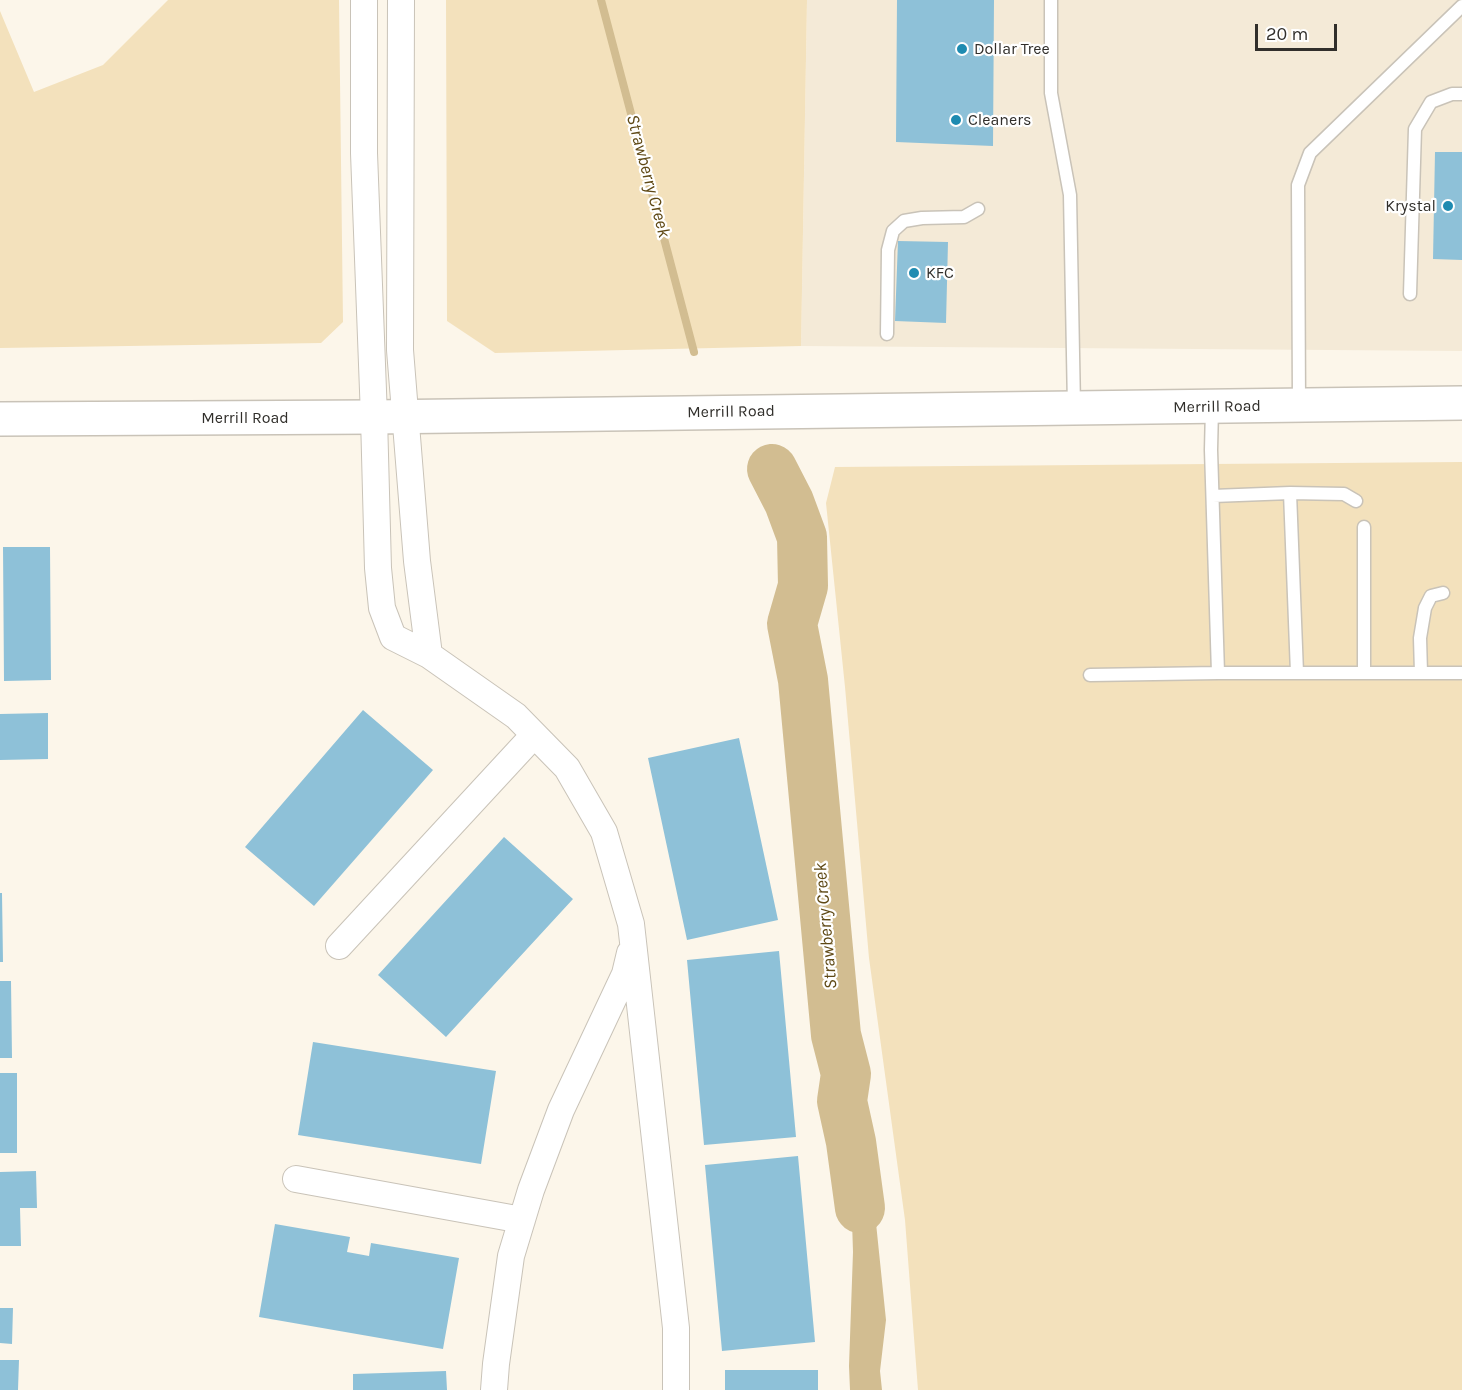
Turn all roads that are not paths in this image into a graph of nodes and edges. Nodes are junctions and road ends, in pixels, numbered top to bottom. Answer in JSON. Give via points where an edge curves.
{"nodes":[{"id":1,"x":364,"y":0,"type":"edge"},
{"id":2,"x":401,"y":0,"type":"edge"},
{"id":3,"x":1051,"y":0,"type":"edge"},
{"id":4,"x":1462,"y":6,"type":"edge"},
{"id":5,"x":1462,"y":94,"type":"edge"},
{"id":6,"x":978,"y":209,"type":"dead end"},
{"id":7,"x":1410,"y":294,"type":"dead end"},
{"id":8,"x":887,"y":334,"type":"dead end"},
{"id":9,"x":1462,"y":404,"type":"edge"},
{"id":10,"x":1299,"y":406,"type":"junction"},
{"id":11,"x":1212,"y":407,"type":"junction"},
{"id":12,"x":1074,"y":408,"type":"junction"},
{"id":13,"x":390,"y":416,"type":"junction"},
{"id":14,"x":0,"y":419,"type":"edge"},
{"id":15,"x":1290,"y":493,"type":"junction"},
{"id":16,"x":1213,"y":496,"type":"junction"},
{"id":17,"x":1356,"y":501,"type":"dead end"},
{"id":18,"x":1364,"y":528,"type":"dead end"},
{"id":19,"x":1443,"y":593,"type":"dead end"},
{"id":20,"x":429,"y":655,"type":"junction"},
{"id":21,"x":1218,"y":673,"type":"junction"},
{"id":22,"x":1297,"y":673,"type":"junction"},
{"id":23,"x":1364,"y":673,"type":"junction"},
{"id":24,"x":1421,"y":673,"type":"junction"},
{"id":25,"x":1462,"y":673,"type":"edge"},
{"id":26,"x":1090,"y":675,"type":"dead end"},
{"id":27,"x":534,"y":735,"type":"junction"},
{"id":28,"x":633,"y":937,"type":"junction"},
{"id":29,"x":339,"y":946,"type":"dead end"},
{"id":30,"x":296,"y":1179,"type":"dead end"},
{"id":31,"x":522,"y":1220,"type":"junction"},
{"id":32,"x":494,"y":1390,"type":"edge"},
{"id":33,"x":676,"y":1390,"type":"edge"}],
"edges":[{"from":1,"to":13,"type":"street","via":[[364,153]]},
{"from":2,"to":13,"type":"street","via":[[400,350]]},
{"from":3,"to":12,"type":"lane","via":[[1051,93],[1070,195]]},
{"from":4,"to":10,"type":"lane","via":[[1310,153],[1298,185]]},
{"from":5,"to":7,"type":"lane","via":[[1431,102],[1415,129]]},
{"from":6,"to":8,"type":"lane","via":[[964,217],[904,221],[893,231],[888,250]]},
{"from":9,"to":10,"type":"main road","name":"Merrill Road"},
{"from":10,"to":11,"type":"main road","name":"Merrill Road"},
{"from":11,"to":12,"type":"main road","name":"Merrill Road"},
{"from":11,"to":16,"type":"lane"},
{"from":12,"to":13,"type":"main road","name":"Merrill Road"},
{"from":13,"to":14,"type":"main road","name":"Merrill Road"},
{"from":13,"to":20,"type":"street","via":[[417,561]]},
{"from":13,"to":20,"type":"street","via":[[378,568],[382,609],[393,637]]},
{"from":15,"to":16,"type":"lane"},
{"from":15,"to":17,"type":"lane","via":[[1344,494]]},
{"from":15,"to":22,"type":"lane"},
{"from":16,"to":21,"type":"lane"},
{"from":18,"to":23,"type":"lane"},
{"from":19,"to":24,"type":"lane","via":[[1431,596],[1425,608],[1420,639]]},
{"from":20,"to":27,"type":"street","via":[[516,716]]},
{"from":21,"to":22,"type":"lane"},
{"from":21,"to":26,"type":"lane"},
{"from":22,"to":23,"type":"lane"},
{"from":23,"to":24,"type":"lane"},
{"from":24,"to":25,"type":"lane"},
{"from":27,"to":28,"type":"street","via":[[567,768],[604,832]]},
{"from":27,"to":29,"type":"street"},
{"from":28,"to":31,"type":"street","via":[[626,974],[561,1110]]},
{"from":28,"to":33,"type":"street","via":[[676,1328]]},
{"from":30,"to":31,"type":"street"},
{"from":31,"to":32,"type":"street","via":[[511,1256]]}]}
